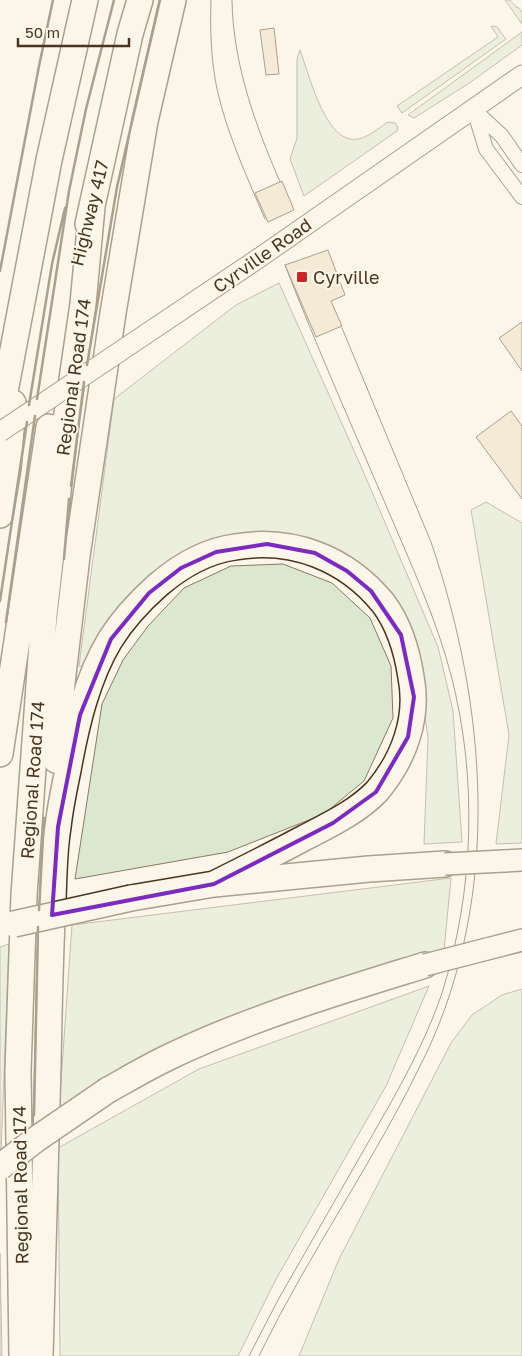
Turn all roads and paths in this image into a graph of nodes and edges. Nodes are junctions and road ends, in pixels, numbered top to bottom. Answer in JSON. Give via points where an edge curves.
{"nodes":[{"id":1,"x":85,"y":0,"type":"edge"},
{"id":2,"x":140,"y":0,"type":"edge"},
{"id":3,"x":173,"y":0,"type":"edge"},
{"id":4,"x":522,"y":75,"type":"edge"},
{"id":5,"x":474,"y":110,"type":"junction"},
{"id":6,"x":522,"y":165,"type":"edge"},
{"id":7,"x":522,"y":197,"type":"edge"},
{"id":8,"x":92,"y":207,"type":"junction"},
{"id":9,"x":20,"y":316,"type":"junction"},
{"id":10,"x":0,"y":418,"type":"edge"},
{"id":11,"x":0,"y":432,"type":"edge"},
{"id":12,"x":0,"y":515,"type":"edge"},
{"id":13,"x":0,"y":754,"type":"edge"},
{"id":14,"x":58,"y":827,"type":"junction"},
{"id":15,"x":513,"y":861,"type":"edge"},
{"id":16,"x":445,"y":864,"type":"joint"},
{"id":17,"x":214,"y":884,"type":"junction"},
{"id":18,"x":0,"y":928,"type":"edge"},
{"id":19,"x":522,"y":940,"type":"edge"},
{"id":20,"x":425,"y":965,"type":"joint"},
{"id":21,"x":0,"y":1167,"type":"edge"},
{"id":22,"x":22,"y":1356,"type":"edge"},
{"id":23,"x":40,"y":1356,"type":"edge"}],
"edges":[{"from":1,"to":9,"type":"highway","via":[[49,160]]},
{"from":2,"to":8,"type":"highway","name":"Highway 417"},
{"from":3,"to":14,"type":"highway","via":[[145,121],[77,556],[62,683],[53,805]]},
{"from":4,"to":5,"type":"main road","name":"Cyrville Road"},
{"from":5,"to":6,"type":"street","via":[[502,136]]},
{"from":5,"to":7,"type":"street","via":[[486,149]]},
{"from":5,"to":11,"type":"main road","name":"Cyrville Road","bridge":true},
{"from":8,"to":13,"type":"highway","name":"Highway 417","via":[[68,300]]},
{"from":8,"to":22,"type":"highway","name":"Regional Road 174","via":[[44,615],[24,895],[18,1071]]},
{"from":9,"to":10,"type":"highway"},
{"from":9,"to":12,"type":"highway","via":[[8,468]]},
{"from":14,"to":17,"type":"highway","via":[[74,736],[91,682],[111,639],[149,592],[181,568],[232,547],[283,545],[315,553],[359,580],[393,619],[401,635],[414,697],[408,737],[399,758],[376,792],[356,809]]},
{"from":14,"to":23,"type":"highway","via":[[51,941]]},
{"from":15,"to":16,"type":"main road","bridge":true},
{"from":16,"to":17,"type":"highway"},
{"from":17,"to":18,"type":"highway","bridge":true,"via":[[131,898]]},
{"from":19,"to":20,"type":"main road","bridge":true},
{"from":20,"to":21,"type":"highway","bridge":true,"via":[[259,1019],[168,1057],[108,1090]]}]}
